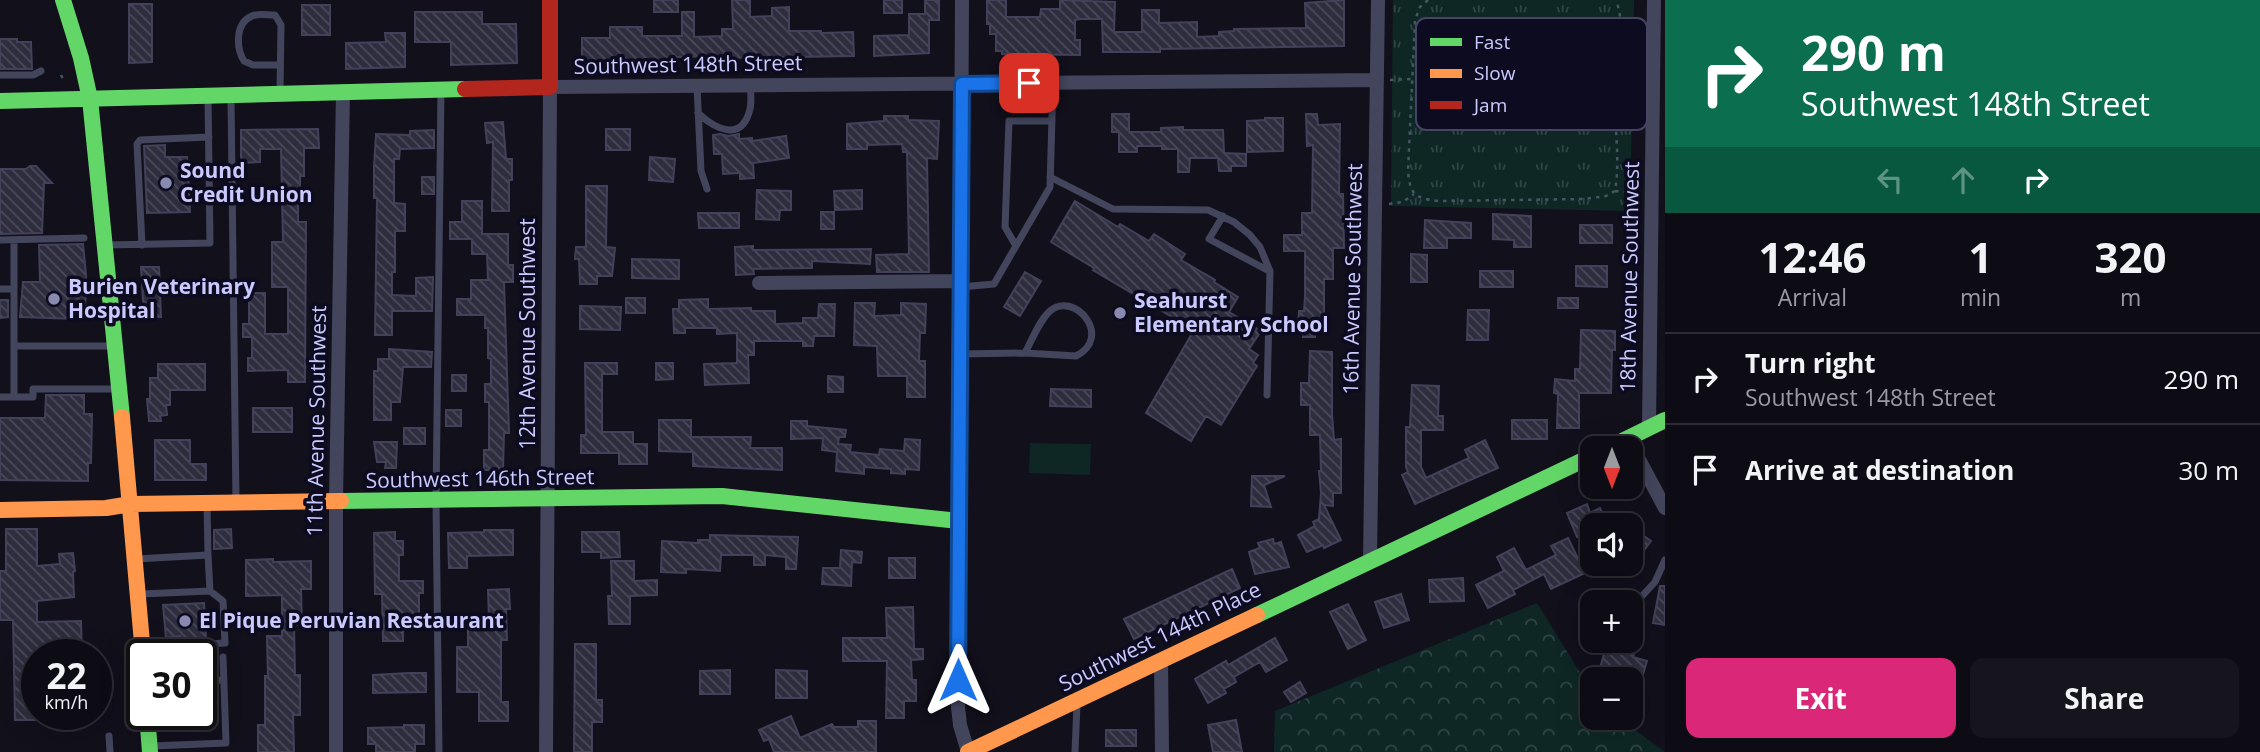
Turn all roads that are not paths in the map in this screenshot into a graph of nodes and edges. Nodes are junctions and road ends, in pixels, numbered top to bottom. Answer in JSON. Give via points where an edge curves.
{"nodes":[{"id":1,"x":63,"y":0,"type":"edge"},
{"id":2,"x":550,"y":0,"type":"edge"},
{"id":3,"x":962,"y":0,"type":"edge"},
{"id":4,"x":1378,"y":0,"type":"edge"},
{"id":5,"x":1654,"y":0,"type":"edge"},
{"id":6,"x":280,"y":65,"type":"junction"},
{"id":7,"x":41,"y":71,"type":"dead end"},
{"id":8,"x":0,"y":75,"type":"edge"},
{"id":9,"x":1377,"y":80,"type":"junction"},
{"id":10,"x":1053,"y":83,"type":"junction"},
{"id":11,"x":962,"y":84,"type":"junction"},
{"id":12,"x":697,"y":86,"type":"junction"},
{"id":13,"x":751,"y":86,"type":"junction"},
{"id":14,"x":550,"y":87,"type":"junction"},
{"id":15,"x":441,"y":89,"type":"junction"},
{"id":16,"x":343,"y":91,"type":"junction"},
{"id":17,"x":280,"y":93,"type":"junction"},
{"id":18,"x":231,"y":94,"type":"junction"},
{"id":19,"x":208,"y":95,"type":"junction"},
{"id":20,"x":90,"y":99,"type":"junction"},
{"id":21,"x":0,"y":101,"type":"edge"},
{"id":22,"x":698,"y":113,"type":"junction"},
{"id":23,"x":1052,"y":121,"type":"junction"},
{"id":24,"x":209,"y":137,"type":"junction"},
{"id":25,"x":1050,"y":177,"type":"junction"},
{"id":26,"x":707,"y":189,"type":"dead end"},
{"id":27,"x":1223,"y":216,"type":"junction"},
{"id":28,"x":84,"y":238,"type":"dead end"},
{"id":29,"x":0,"y":240,"type":"edge"},
{"id":30,"x":14,"y":240,"type":"junction"},
{"id":31,"x":105,"y":245,"type":"junction"},
{"id":32,"x":142,"y":245,"type":"junction"},
{"id":33,"x":1016,"y":246,"type":"junction"},
{"id":34,"x":1270,"y":271,"type":"junction"},
{"id":35,"x":759,"y":283,"type":"dead end"},
{"id":36,"x":961,"y":284,"type":"junction"},
{"id":37,"x":0,"y":289,"type":"edge"},
{"id":38,"x":14,"y":289,"type":"junction"},
{"id":39,"x":14,"y":346,"type":"junction"},
{"id":40,"x":115,"y":346,"type":"junction"},
{"id":41,"x":1025,"y":353,"type":"junction"},
{"id":42,"x":959,"y":354,"type":"junction"},
{"id":43,"x":119,"y":389,"type":"junction"},
{"id":44,"x":1267,"y":395,"type":"dead end"},
{"id":45,"x":0,"y":397,"type":"edge"},
{"id":46,"x":14,"y":397,"type":"junction"},
{"id":47,"x":1665,"y":420,"type":"edge"},
{"id":48,"x":1649,"y":428,"type":"junction"},
{"id":49,"x":1634,"y":436,"type":"edge"},
{"id":50,"x":1580,"y":462,"type":"edge"},
{"id":51,"x":1643,"y":467,"type":"edge"},
{"id":52,"x":548,"y":500,"type":"junction"},
{"id":53,"x":436,"y":501,"type":"junction"},
{"id":54,"x":336,"y":502,"type":"junction"},
{"id":55,"x":207,"y":503,"type":"junction"},
{"id":56,"x":236,"y":503,"type":"junction"},
{"id":57,"x":131,"y":504,"type":"junction"},
{"id":58,"x":1665,"y":508,"type":"edge"},
{"id":59,"x":0,"y":510,"type":"edge"},
{"id":60,"x":959,"y":521,"type":"junction"},
{"id":61,"x":208,"y":555,"type":"junction"},
{"id":62,"x":135,"y":559,"type":"junction"},
{"id":63,"x":1370,"y":559,"type":"junction"},
{"id":64,"x":1665,"y":559,"type":"edge"},
{"id":65,"x":210,"y":591,"type":"junction"},
{"id":66,"x":138,"y":594,"type":"junction"},
{"id":67,"x":1643,"y":597,"type":"edge"},
{"id":68,"x":141,"y":639,"type":"edge"},
{"id":69,"x":217,"y":644,"type":"edge"},
{"id":70,"x":223,"y":657,"type":"dead end"},
{"id":71,"x":1161,"y":660,"type":"junction"},
{"id":72,"x":217,"y":680,"type":"edge"},
{"id":73,"x":224,"y":680,"type":"junction"},
{"id":74,"x":1077,"y":700,"type":"junction"},
{"id":75,"x":148,"y":730,"type":"edge"},
{"id":76,"x":109,"y":736,"type":"dead end"},
{"id":77,"x":150,"y":749,"type":"edge"},
{"id":78,"x":110,"y":752,"type":"edge"},
{"id":79,"x":336,"y":752,"type":"edge"},
{"id":80,"x":439,"y":752,"type":"edge"},
{"id":81,"x":546,"y":752,"type":"edge"},
{"id":82,"x":968,"y":752,"type":"edge"},
{"id":83,"x":1075,"y":752,"type":"edge"},
{"id":84,"x":1162,"y":752,"type":"edge"}],
"edges":[{"from":1,"to":20,"type":"street"},
{"from":2,"to":14,"type":"street","name":"12th Avenue Southwest"},
{"from":3,"to":11,"type":"street"},
{"from":4,"to":9,"type":"street","name":"16th Avenue Southwest"},
{"from":5,"to":48,"type":"street","name":"18th Avenue Southwest"},
{"from":6,"to":6,"type":"lane","via":[[279,19],[275,15],[248,18],[238,45],[244,61]]},
{"from":6,"to":17,"type":"lane"},
{"from":7,"to":8,"type":"lane"},
{"from":9,"to":10,"type":"street","name":"Southwest 148th Street"},
{"from":9,"to":63,"type":"street","name":"16th Avenue Southwest"},
{"from":10,"to":11,"type":"street","name":"Southwest 148th Street"},
{"from":10,"to":23,"type":"lane"},
{"from":11,"to":13,"type":"street","name":"Southwest 148th Street"},
{"from":11,"to":36,"type":"street"},
{"from":12,"to":13,"type":"street","name":"Southwest 148th Street"},
{"from":12,"to":14,"type":"street","name":"Southwest 148th Street"},
{"from":12,"to":22,"type":"lane"},
{"from":13,"to":22,"type":"lane","via":[[750,109],[742,125],[721,130]]},
{"from":14,"to":15,"type":"street","name":"Southwest 148th Street"},
{"from":14,"to":52,"type":"street","name":"12th Avenue Southwest"},
{"from":15,"to":16,"type":"street","name":"Southwest 148th Street"},
{"from":15,"to":53,"type":"lane"},
{"from":16,"to":17,"type":"street","name":"Southwest 148th Street"},
{"from":16,"to":54,"type":"street","name":"11th Avenue Southwest"},
{"from":17,"to":18,"type":"street","name":"Southwest 148th Street"},
{"from":18,"to":19,"type":"street","name":"Southwest 148th Street"},
{"from":18,"to":56,"type":"lane"},
{"from":19,"to":20,"type":"street","name":"Southwest 148th Street"},
{"from":19,"to":24,"type":"lane"},
{"from":20,"to":21,"type":"street","name":"Southwest 148th Street"},
{"from":20,"to":31,"type":"street"},
{"from":22,"to":26,"type":"lane","via":[[701,172]]},
{"from":23,"to":25,"type":"lane"},
{"from":23,"to":33,"type":"lane","via":[[1009,121],[1004,227]]},
{"from":24,"to":32,"type":"lane","via":[[210,243]]},
{"from":24,"to":32,"type":"lane","via":[[140,140],[137,144]]},
{"from":25,"to":27,"type":"lane","via":[[1113,209],[1208,210]]},
{"from":25,"to":33,"type":"lane","via":[[1050,187]]},
{"from":27,"to":34,"type":"lane","via":[[1261,247]]},
{"from":27,"to":34,"type":"lane","via":[[1209,239]]},
{"from":28,"to":30,"type":"lane"},
{"from":29,"to":30,"type":"lane"},
{"from":30,"to":38,"type":"lane"},
{"from":31,"to":32,"type":"lane"},
{"from":31,"to":40,"type":"street"},
{"from":33,"to":36,"type":"lane","via":[[994,284]]},
{"from":34,"to":44,"type":"lane"},
{"from":35,"to":36,"type":"street"},
{"from":36,"to":42,"type":"street"},
{"from":37,"to":38,"type":"lane"},
{"from":38,"to":39,"type":"lane"},
{"from":39,"to":40,"type":"lane"},
{"from":39,"to":46,"type":"lane"},
{"from":40,"to":43,"type":"street"},
{"from":41,"to":41,"type":"lane","via":[[1076,356],[1084,352],[1092,333],[1088,317],[1064,306],[1054,308]]},
{"from":41,"to":42,"type":"lane"},
{"from":42,"to":60,"type":"street"},
{"from":43,"to":46,"type":"lane","via":[[33,389],[33,397]]},
{"from":43,"to":57,"type":"street"},
{"from":45,"to":46,"type":"lane"},
{"from":47,"to":48,"type":"street"},
{"from":48,"to":49,"type":"street"},
{"from":50,"to":63,"type":"street"},
{"from":51,"to":58,"type":"street"},
{"from":52,"to":53,"type":"street","name":"Southwest 146th Street"},
{"from":52,"to":60,"type":"street","name":"Southwest 146th Street","via":[[722,496]]},
{"from":52,"to":81,"type":"street","name":"12th Avenue Southwest"},
{"from":53,"to":54,"type":"street","name":"Southwest 146th Street"},
{"from":53,"to":80,"type":"lane"},
{"from":54,"to":56,"type":"street","name":"Southwest 146th Street"},
{"from":54,"to":79,"type":"street","name":"11th Avenue Southwest"},
{"from":55,"to":56,"type":"street","name":"Southwest 146th Street"},
{"from":55,"to":57,"type":"street","name":"Southwest 146th Street"},
{"from":55,"to":61,"type":"lane"},
{"from":57,"to":59,"type":"street","name":"Southwest 146th Street"},
{"from":57,"to":62,"type":"street"},
{"from":60,"to":82,"type":"street","via":[[958,706]]},
{"from":61,"to":62,"type":"lane"},
{"from":61,"to":65,"type":"lane"},
{"from":62,"to":66,"type":"street"},
{"from":63,"to":71,"type":"street","name":"Southwest 144th Place"},
{"from":64,"to":67,"type":"lane"},
{"from":65,"to":66,"type":"lane"},
{"from":65,"to":69,"type":"lane","via":[[223,601],[225,643]]},
{"from":66,"to":68,"type":"street"},
{"from":70,"to":73,"type":"lane"},
{"from":71,"to":74,"type":"street","name":"Southwest 144th Place"},
{"from":71,"to":84,"type":"street"},
{"from":72,"to":73,"type":"lane"},
{"from":73,"to":77,"type":"lane","via":[[226,743]]},
{"from":74,"to":82,"type":"street","name":"Southwest 144th Place"},
{"from":74,"to":83,"type":"lane"},
{"from":75,"to":77,"type":"street"},
{"from":76,"to":78,"type":"lane"}]}
